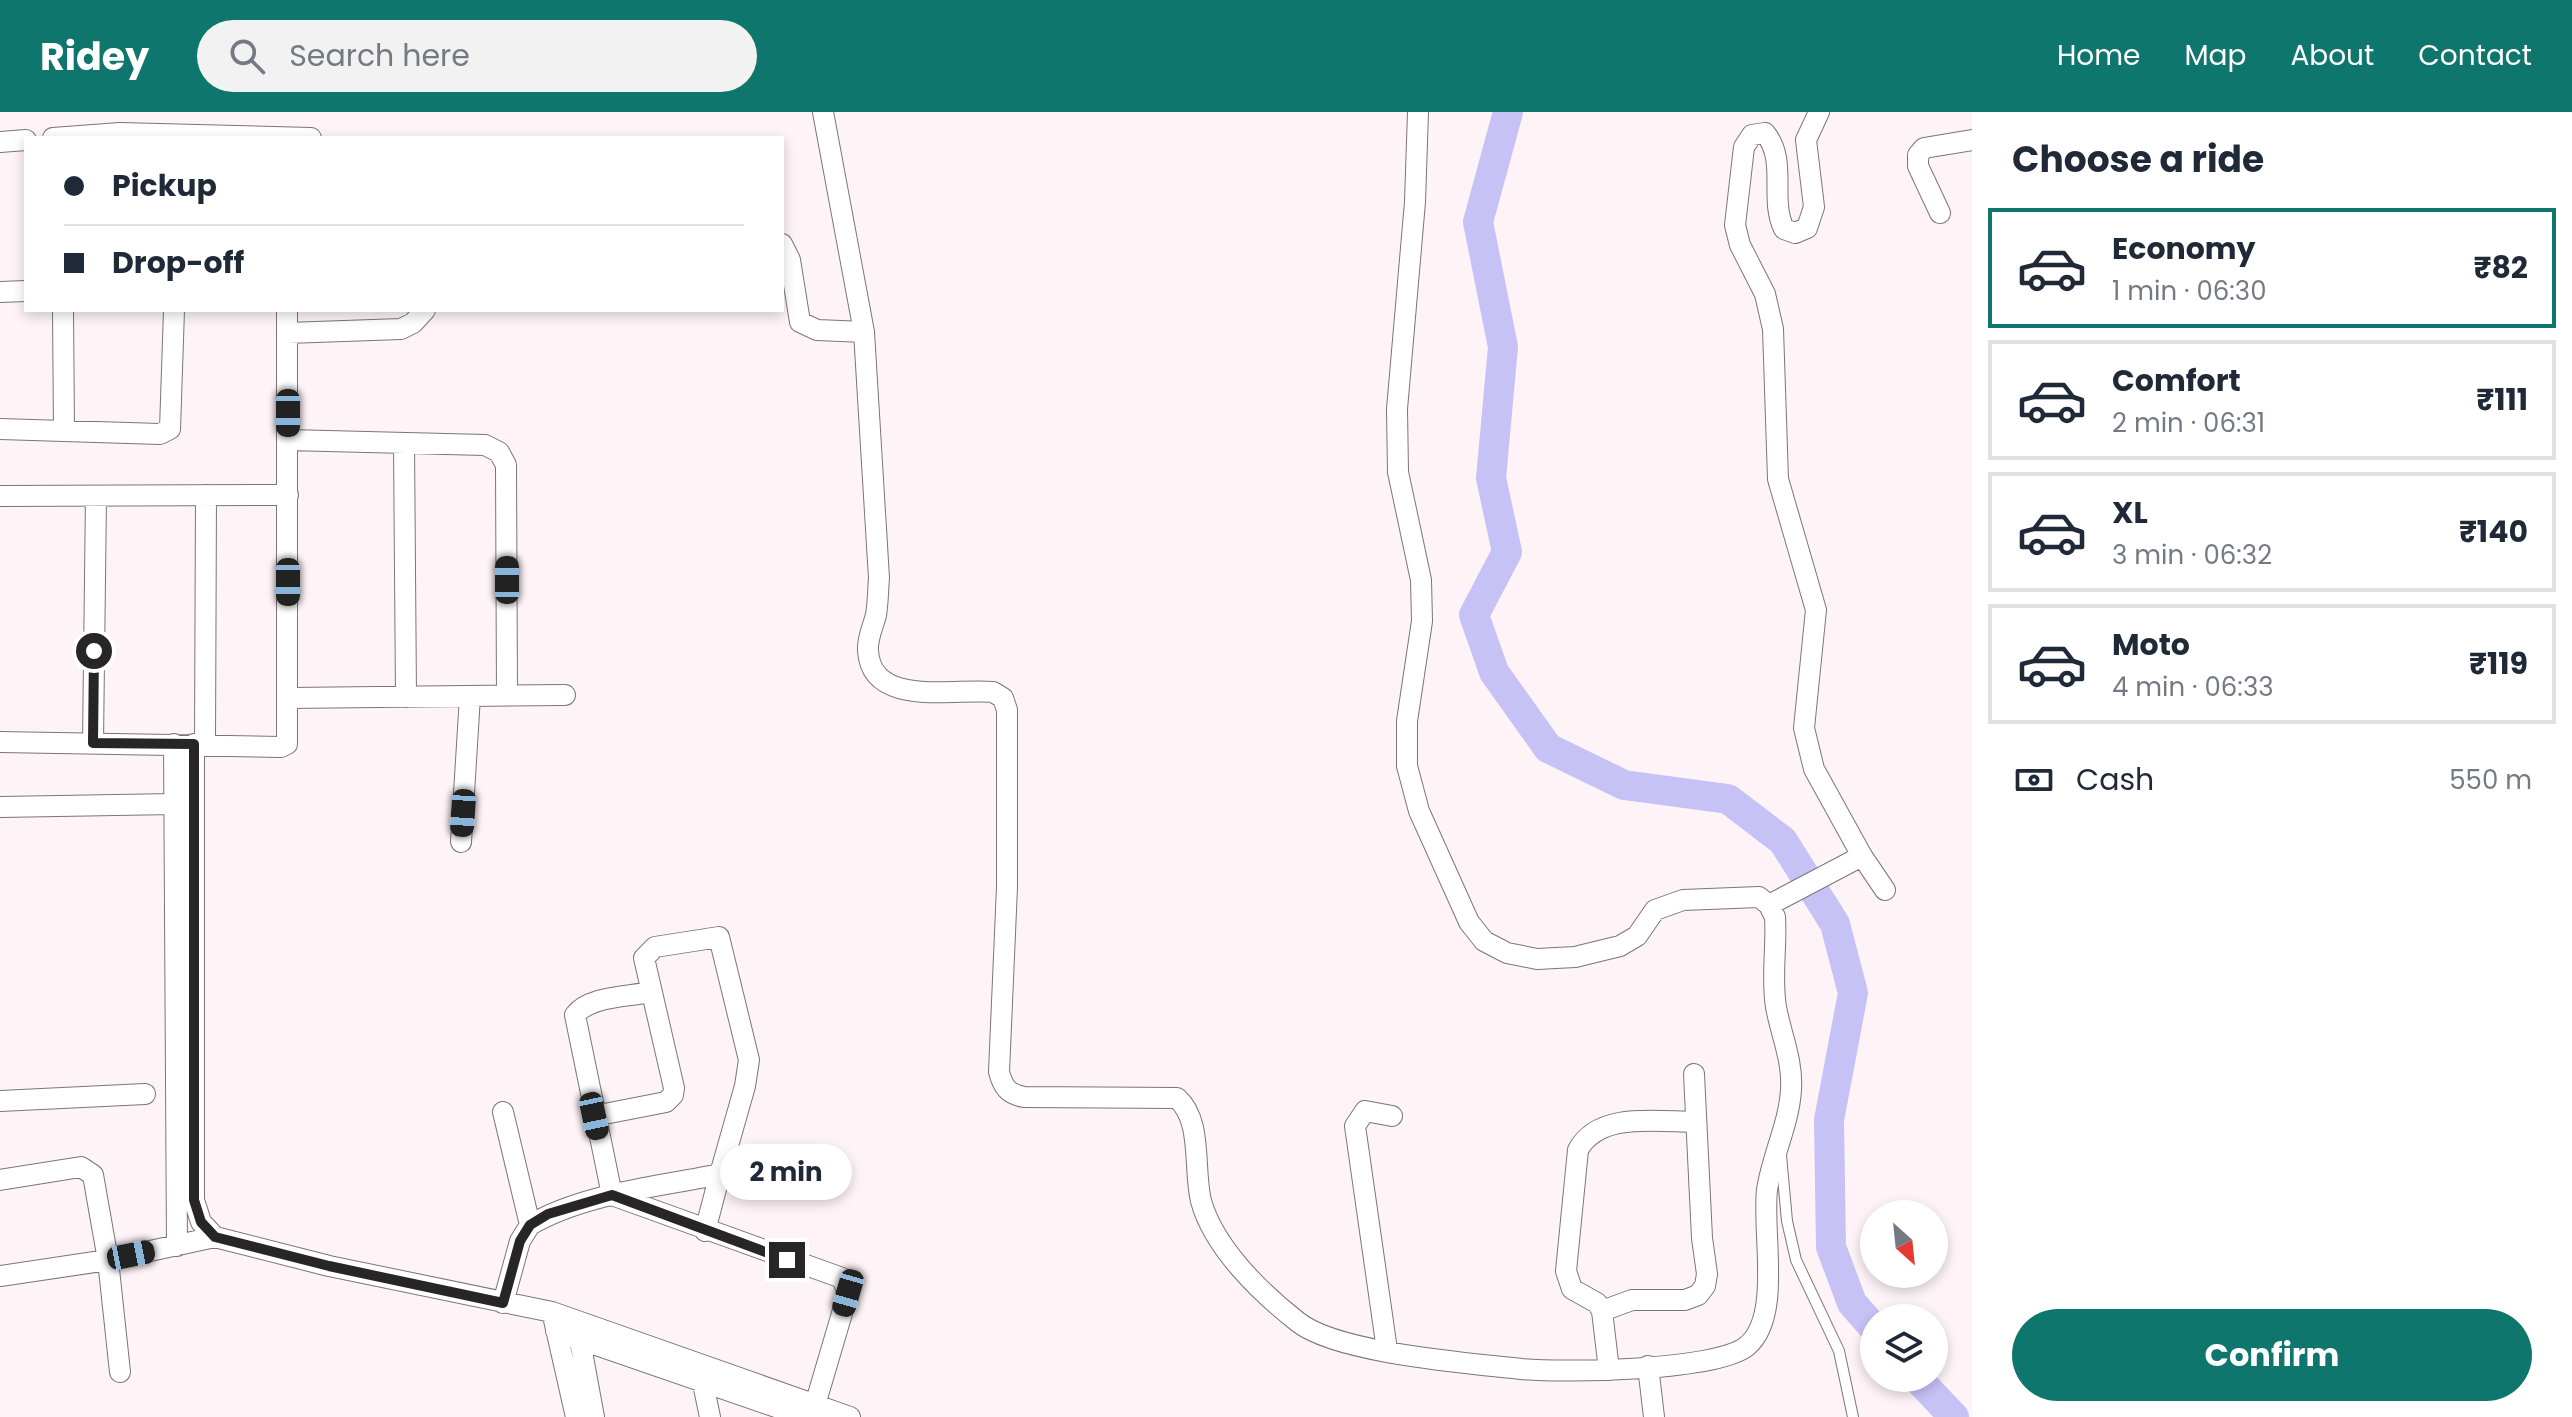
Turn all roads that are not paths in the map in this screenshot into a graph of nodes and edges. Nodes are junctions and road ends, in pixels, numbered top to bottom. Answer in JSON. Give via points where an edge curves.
{"nodes":[{"id":1,"x":823,"y":112,"type":"edge"},
{"id":2,"x":1418,"y":112,"type":"edge"},
{"id":3,"x":1819,"y":112,"type":"edge"},
{"id":4,"x":80,"y":136,"type":"edge"},
{"id":5,"x":235,"y":136,"type":"edge"},
{"id":6,"x":24,"y":140,"type":"edge"},
{"id":7,"x":1972,"y":140,"type":"edge"},
{"id":8,"x":0,"y":142,"type":"edge"},
{"id":9,"x":1940,"y":213,"type":"dead end"},
{"id":10,"x":784,"y":248,"type":"edge"},
{"id":11,"x":24,"y":291,"type":"edge"},
{"id":12,"x":0,"y":292,"type":"edge"},
{"id":13,"x":63,"y":312,"type":"edge"},
{"id":14,"x":174,"y":312,"type":"edge"},
{"id":15,"x":287,"y":312,"type":"edge"},
{"id":16,"x":423,"y":312,"type":"edge"},
{"id":17,"x":864,"y":332,"type":"junction"},
{"id":18,"x":287,"y":333,"type":"junction"},
{"id":19,"x":0,"y":429,"type":"edge"},
{"id":20,"x":64,"y":431,"type":"junction"},
{"id":21,"x":288,"y":440,"type":"junction"},
{"id":22,"x":404,"y":443,"type":"junction"},
{"id":23,"x":206,"y":495,"type":"junction"},
{"id":24,"x":288,"y":495,"type":"junction"},
{"id":25,"x":0,"y":496,"type":"edge"},
{"id":26,"x":96,"y":496,"type":"junction"},
{"id":27,"x":507,"y":695,"type":"junction"},
{"id":28,"x":565,"y":695,"type":"dead end"},
{"id":29,"x":470,"y":696,"type":"junction"},
{"id":30,"x":406,"y":697,"type":"junction"},
{"id":31,"x":289,"y":698,"type":"junction"},
{"id":32,"x":0,"y":742,"type":"edge"},
{"id":33,"x":93,"y":743,"type":"junction"},
{"id":34,"x":191,"y":744,"type":"junction"},
{"id":35,"x":174,"y":804,"type":"junction"},
{"id":36,"x":0,"y":807,"type":"edge"},
{"id":37,"x":461,"y":842,"type":"dead end"},
{"id":38,"x":1862,"y":856,"type":"junction"},
{"id":39,"x":1885,"y":890,"type":"dead end"},
{"id":40,"x":1773,"y":903,"type":"junction"},
{"id":41,"x":650,"y":992,"type":"junction"},
{"id":42,"x":1694,"y":1074,"type":"dead end"},
{"id":43,"x":145,"y":1094,"type":"dead end"},
{"id":44,"x":0,"y":1101,"type":"edge"},
{"id":45,"x":503,"y":1112,"type":"dead end"},
{"id":46,"x":594,"y":1116,"type":"junction"},
{"id":47,"x":1392,"y":1116,"type":"dead end"},
{"id":48,"x":1696,"y":1122,"type":"junction"},
{"id":49,"x":1781,"y":1146,"type":"junction"},
{"id":50,"x":720,"y":1174,"type":"junction"},
{"id":51,"x":0,"y":1180,"type":"edge"},
{"id":52,"x":612,"y":1195,"type":"junction"},
{"id":53,"x":530,"y":1225,"type":"junction"},
{"id":54,"x":705,"y":1231,"type":"junction"},
{"id":55,"x":215,"y":1237,"type":"junction"},
{"id":56,"x":177,"y":1246,"type":"junction"},
{"id":57,"x":108,"y":1260,"type":"junction"},
{"id":58,"x":0,"y":1276,"type":"edge"},
{"id":59,"x":503,"y":1303,"type":"junction"},
{"id":60,"x":1602,"y":1311,"type":"junction"},
{"id":61,"x":554,"y":1322,"type":"junction"},
{"id":62,"x":578,"y":1330,"type":"junction"},
{"id":63,"x":1387,"y":1350,"type":"junction"},
{"id":64,"x":1648,"y":1366,"type":"junction"},
{"id":65,"x":1609,"y":1370,"type":"junction"},
{"id":66,"x":120,"y":1372,"type":"dead end"},
{"id":67,"x":701,"y":1375,"type":"junction"},
{"id":68,"x":812,"y":1413,"type":"edge"},
{"id":69,"x":576,"y":1417,"type":"edge"},
{"id":70,"x":594,"y":1417,"type":"edge"},
{"id":71,"x":710,"y":1417,"type":"edge"},
{"id":72,"x":850,"y":1417,"type":"edge"},
{"id":73,"x":1654,"y":1417,"type":"edge"},
{"id":74,"x":1853,"y":1417,"type":"edge"}],
"edges":[{"from":1,"to":17,"type":"street"},
{"from":2,"to":40,"type":"street","via":[[1397,409],[1398,472],[1421,580],[1422,621],[1407,721],[1407,766],[1419,811],[1469,922],[1484,941],[1507,953],[1537,959],[1575,957],[1620,946],[1668,903],[1742,896]]},
{"from":3,"to":38,"type":"street","via":[[1806,140],[1814,207],[1807,228],[1795,233],[1784,229],[1779,218],[1778,156],[1765,133],[1752,135],[1744,147],[1735,225],[1765,294],[1773,329],[1778,479],[1816,610],[1804,728],[1814,769]]},
{"from":4,"to":5,"type":"street"},
{"from":6,"to":8,"type":"street"},
{"from":7,"to":9,"type":"street","via":[[1924,148],[1918,155]]},
{"from":10,"to":17,"type":"street","via":[[800,322],[817,330]]},
{"from":11,"to":12,"type":"street"},
{"from":13,"to":20,"type":"street"},
{"from":14,"to":20,"type":"street","via":[[170,429],[160,434]]},
{"from":15,"to":18,"type":"street"},
{"from":16,"to":18,"type":"street","via":[[401,329]]},
{"from":17,"to":63,"type":"street","via":[[879,578],[869,637],[873,669],[883,683],[899,690],[993,692],[1003,698],[1007,710],[1002,1085],[1024,1097],[1177,1098],[1192,1122],[1202,1203],[1224,1247],[1300,1325],[1340,1344]]},
{"from":18,"to":21,"type":"street"},
{"from":19,"to":20,"type":"street"},
{"from":21,"to":22,"type":"street"},
{"from":21,"to":24,"type":"street"},
{"from":22,"to":27,"type":"street","via":[[485,445],[499,452],[506,465]]},
{"from":22,"to":30,"type":"street"},
{"from":23,"to":24,"type":"street"},
{"from":23,"to":26,"type":"street"},
{"from":23,"to":34,"type":"street"},
{"from":24,"to":31,"type":"street"},
{"from":25,"to":26,"type":"street"},
{"from":26,"to":33,"type":"street"},
{"from":27,"to":28,"type":"street"},
{"from":27,"to":29,"type":"street"},
{"from":29,"to":30,"type":"street"},
{"from":29,"to":37,"type":"street"},
{"from":30,"to":31,"type":"street"},
{"from":31,"to":34,"type":"street","via":[[287,744],[281,747]]},
{"from":32,"to":33,"type":"street"},
{"from":33,"to":34,"type":"street"},
{"from":34,"to":35,"type":"street"},
{"from":34,"to":55,"type":"street","via":[[194,1200],[201,1222]]},
{"from":35,"to":36,"type":"street"},
{"from":35,"to":56,"type":"street"},
{"from":38,"to":39,"type":"street"},
{"from":38,"to":40,"type":"street"},
{"from":40,"to":49,"type":"street","via":[[1777,1009],[1787,1041],[1791,1089]]},
{"from":41,"to":46,"type":"street","via":[[591,1003],[575,1015]]},
{"from":41,"to":46,"type":"street","via":[[673,1095],[666,1102]]},
{"from":41,"to":50,"type":"street","via":[[647,951],[719,937],[749,1060]]},
{"from":42,"to":48,"type":"street"},
{"from":43,"to":44,"type":"street"},
{"from":45,"to":53,"type":"street"},
{"from":46,"to":52,"type":"street"},
{"from":47,"to":63,"type":"street","via":[[1365,1111],[1355,1126]]},
{"from":48,"to":60,"type":"street","via":[[1705,1286],[1685,1300],[1632,1300]]},
{"from":48,"to":60,"type":"street","via":[[1601,1127],[1586,1136],[1578,1150],[1567,1282]]},
{"from":49,"to":64,"type":"street","via":[[1768,1187],[1768,1308],[1762,1329],[1746,1348],[1720,1358]]},
{"from":49,"to":74,"type":"lane","via":[[1796,1260],[1839,1351]]},
{"from":50,"to":52,"type":"street"},
{"from":50,"to":54,"type":"street"},
{"from":51,"to":57,"type":"street","via":[[89,1170]]},
{"from":52,"to":53,"type":"street","via":[[548,1214]]},
{"from":52,"to":54,"type":"street"},
{"from":53,"to":59,"type":"street","via":[[520,1241]]},
{"from":54,"to":68,"type":"street","via":[[847,1284]]},
{"from":55,"to":56,"type":"street"},
{"from":55,"to":59,"type":"street"},
{"from":56,"to":57,"type":"street"},
{"from":57,"to":58,"type":"street"},
{"from":57,"to":66,"type":"street"},
{"from":59,"to":61,"type":"street"},
{"from":60,"to":65,"type":"street"},
{"from":61,"to":62,"type":"street"},
{"from":61,"to":69,"type":"street"},
{"from":62,"to":67,"type":"street"},
{"from":62,"to":70,"type":"street"},
{"from":63,"to":65,"type":"street","via":[[1549,1372]]},
{"from":64,"to":65,"type":"street"},
{"from":64,"to":73,"type":"street"},
{"from":67,"to":68,"type":"street"},
{"from":67,"to":71,"type":"street"},
{"from":68,"to":72,"type":"street"}]}
